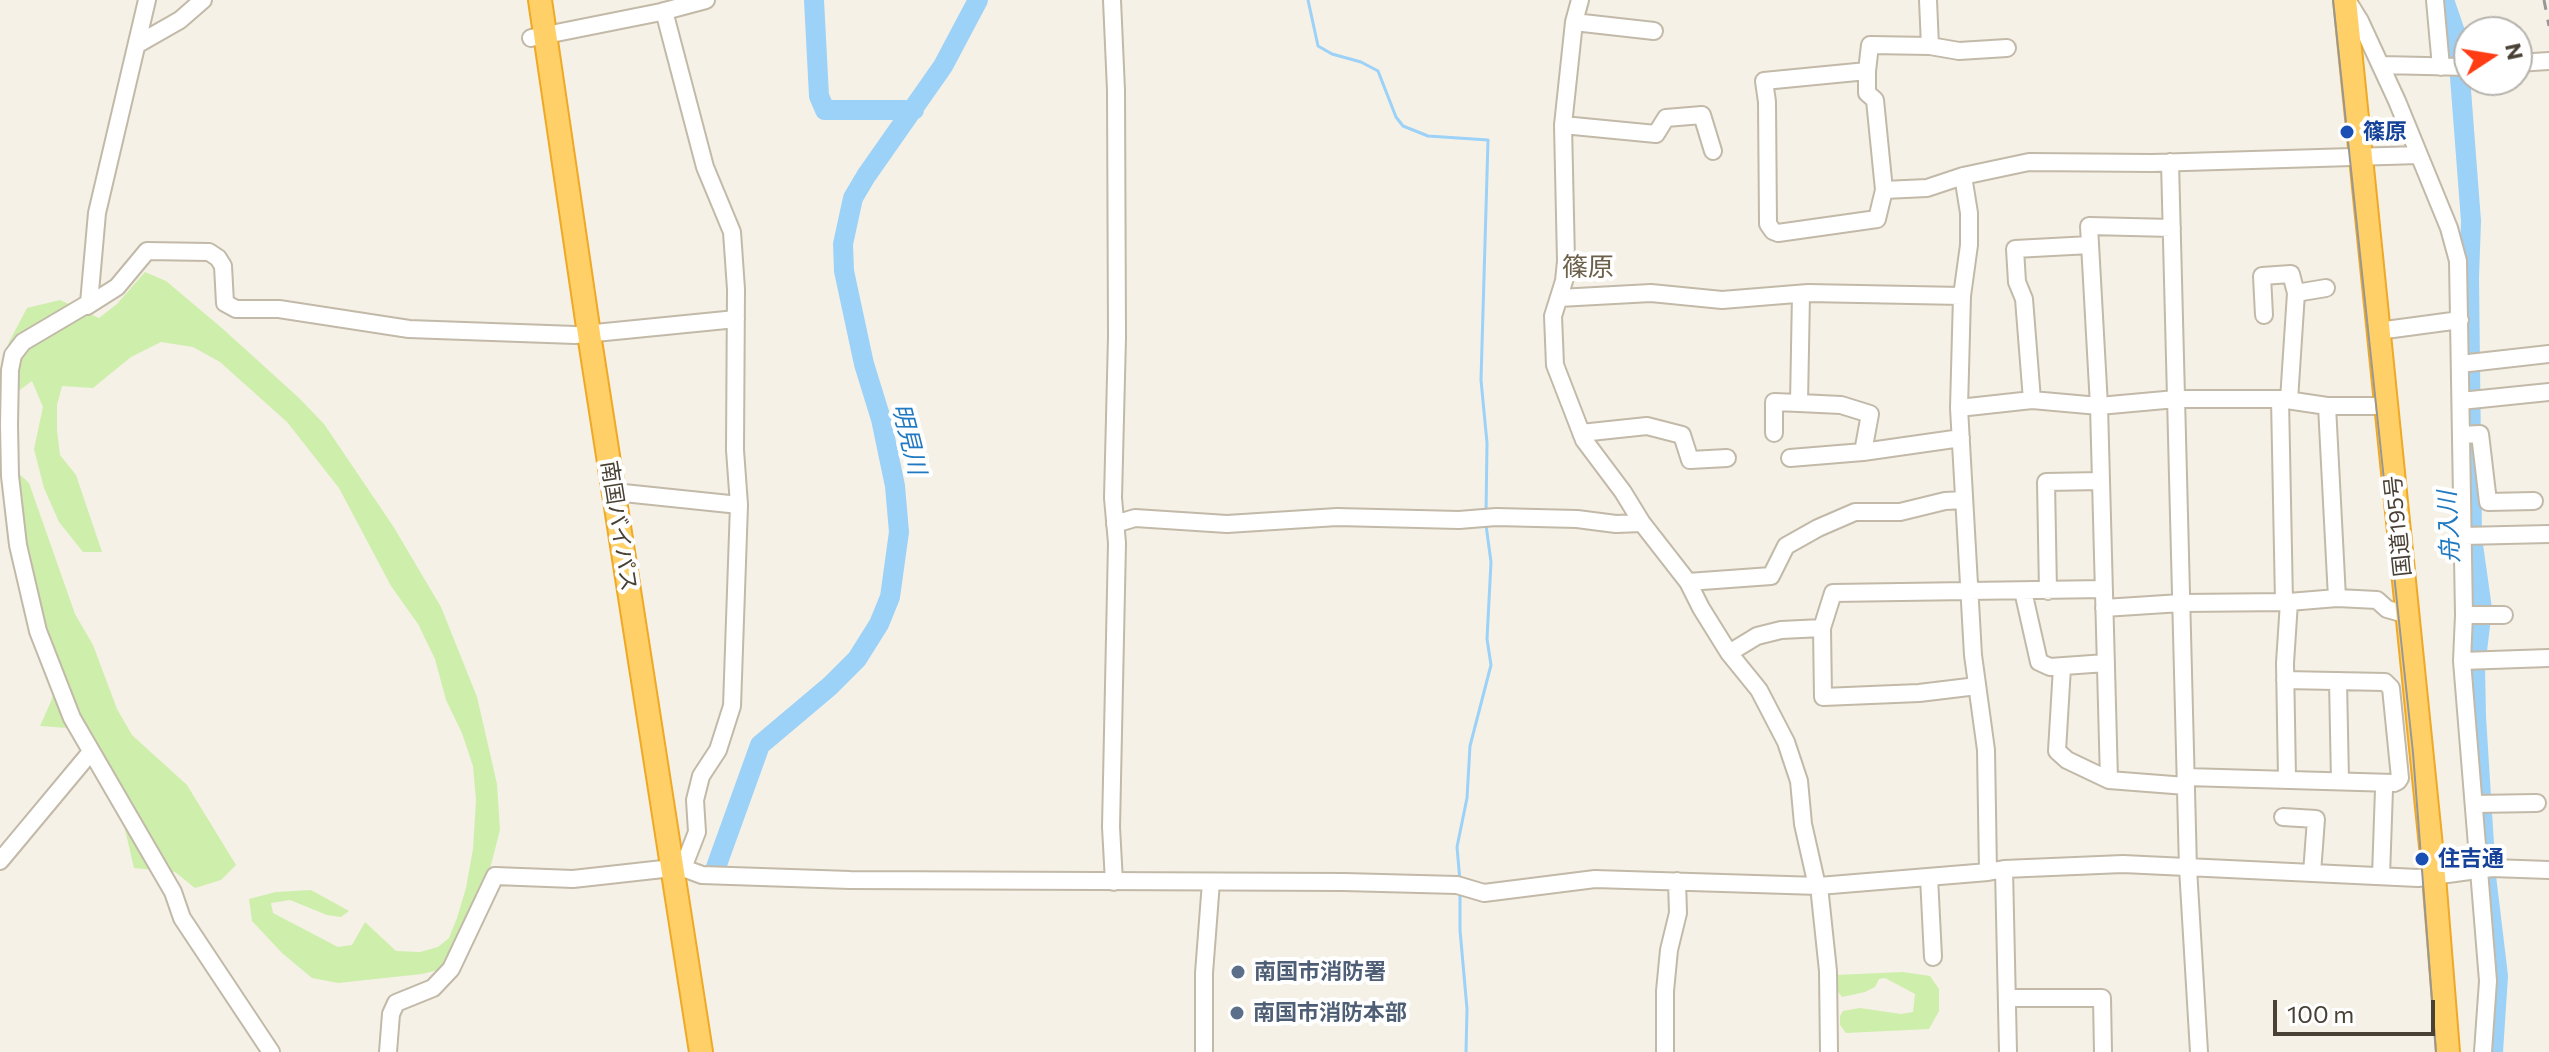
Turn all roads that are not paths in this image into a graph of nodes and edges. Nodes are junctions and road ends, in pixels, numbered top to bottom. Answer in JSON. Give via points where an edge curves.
{"nodes":[{"id":1,"x":147,"y":0,"type":"edge"},
{"id":2,"x":203,"y":0,"type":"edge"},
{"id":3,"x":525,"y":0,"type":"edge"},
{"id":4,"x":540,"y":0,"type":"edge"},
{"id":5,"x":706,"y":0,"type":"edge"},
{"id":6,"x":1112,"y":0,"type":"edge"},
{"id":7,"x":1580,"y":0,"type":"edge"},
{"id":8,"x":1928,"y":0,"type":"edge"},
{"id":9,"x":2346,"y":0,"type":"edge"},
{"id":10,"x":2435,"y":0,"type":"edge"},
{"id":11,"x":665,"y":7,"type":"edge"},
{"id":12,"x":1574,"y":22,"type":"junction"},
{"id":13,"x":1654,"y":31,"type":"dead end"},
{"id":14,"x":538,"y":37,"type":"junction"},
{"id":15,"x":138,"y":44,"type":"junction"},
{"id":16,"x":1930,"y":46,"type":"junction"},
{"id":17,"x":2007,"y":48,"type":"dead end"},
{"id":18,"x":2453,"y":56,"type":"edge"},
{"id":19,"x":2382,"y":65,"type":"junction"},
{"id":20,"x":2453,"y":68,"type":"edge"},
{"id":21,"x":1867,"y":71,"type":"junction"},
{"id":22,"x":1563,"y":125,"type":"junction"},
{"id":23,"x":1713,"y":151,"type":"dead end"},
{"id":24,"x":2419,"y":155,"type":"junction"},
{"id":25,"x":2361,"y":158,"type":"junction"},
{"id":26,"x":2170,"y":162,"type":"junction"},
{"id":27,"x":1963,"y":176,"type":"junction"},
{"id":28,"x":1884,"y":190,"type":"junction"},
{"id":29,"x":2172,"y":228,"type":"junction"},
{"id":30,"x":2090,"y":245,"type":"junction"},
{"id":31,"x":2326,"y":288,"type":"dead end"},
{"id":32,"x":2296,"y":293,"type":"junction"},
{"id":33,"x":1801,"y":294,"type":"junction"},
{"id":34,"x":1962,"y":296,"type":"junction"},
{"id":35,"x":1559,"y":298,"type":"junction"},
{"id":36,"x":87,"y":306,"type":"junction"},
{"id":37,"x":2264,"y":315,"type":"dead end"},
{"id":38,"x":736,"y":319,"type":"junction"},
{"id":39,"x":2460,"y":320,"type":"junction"},
{"id":40,"x":2378,"y":331,"type":"junction"},
{"id":41,"x":582,"y":334,"type":"junction"},
{"id":42,"x":2549,"y":354,"type":"edge"},
{"id":43,"x":2460,"y":364,"type":"junction"},
{"id":44,"x":2549,"y":392,"type":"edge"},
{"id":45,"x":2176,"y":399,"type":"junction"},
{"id":46,"x":2032,"y":400,"type":"junction"},
{"id":47,"x":2284,"y":400,"type":"junction"},
{"id":48,"x":2461,"y":401,"type":"junction"},
{"id":49,"x":1799,"y":403,"type":"junction"},
{"id":50,"x":2099,"y":406,"type":"junction"},
{"id":51,"x":2327,"y":406,"type":"junction"},
{"id":52,"x":2386,"y":406,"type":"junction"},
{"id":53,"x":1959,"y":408,"type":"junction"},
{"id":54,"x":1581,"y":433,"type":"junction"},
{"id":55,"x":1774,"y":433,"type":"dead end"},
{"id":56,"x":2461,"y":435,"type":"junction"},
{"id":57,"x":1961,"y":438,"type":"junction"},
{"id":58,"x":1863,"y":452,"type":"junction"},
{"id":59,"x":5,"y":458,"type":"edge"},
{"id":60,"x":1727,"y":458,"type":"dead end"},
{"id":61,"x":1790,"y":458,"type":"dead end"},
{"id":62,"x":2101,"y":481,"type":"junction"},
{"id":63,"x":614,"y":492,"type":"junction"},
{"id":64,"x":1964,"y":500,"type":"junction"},
{"id":65,"x":2534,"y":501,"type":"dead end"},
{"id":66,"x":739,"y":505,"type":"junction"},
{"id":67,"x":1642,"y":523,"type":"junction"},
{"id":68,"x":1115,"y":524,"type":"junction"},
{"id":69,"x":2549,"y":534,"type":"edge"},
{"id":70,"x":2463,"y":536,"type":"junction"},
{"id":71,"x":1688,"y":582,"type":"junction"},
{"id":72,"x":2104,"y":589,"type":"junction"},
{"id":73,"x":2023,"y":591,"type":"junction"},
{"id":74,"x":2048,"y":591,"type":"junction"},
{"id":75,"x":1970,"y":593,"type":"junction"},
{"id":76,"x":2337,"y":598,"type":"junction"},
{"id":77,"x":2287,"y":602,"type":"junction"},
{"id":78,"x":2181,"y":603,"type":"junction"},
{"id":79,"x":2104,"y":608,"type":"junction"},
{"id":80,"x":2408,"y":615,"type":"junction"},
{"id":81,"x":1822,"y":628,"type":"junction"},
{"id":82,"x":1729,"y":653,"type":"junction"},
{"id":83,"x":2549,"y":658,"type":"edge"},
{"id":84,"x":2464,"y":661,"type":"junction"},
{"id":85,"x":2106,"y":663,"type":"junction"},
{"id":86,"x":2062,"y":667,"type":"junction"},
{"id":87,"x":2285,"y":680,"type":"junction"},
{"id":88,"x":2338,"y":681,"type":"junction"},
{"id":89,"x":1977,"y":686,"type":"junction"},
{"id":90,"x":90,"y":753,"type":"junction"},
{"id":91,"x":2287,"y":778,"type":"junction"},
{"id":92,"x":2109,"y":780,"type":"junction"},
{"id":93,"x":2186,"y":781,"type":"junction"},
{"id":94,"x":2340,"y":781,"type":"junction"},
{"id":95,"x":2384,"y":789,"type":"dead end"},
{"id":96,"x":2537,"y":803,"type":"dead end"},
{"id":97,"x":2474,"y":804,"type":"junction"},
{"id":98,"x":2283,"y":817,"type":"dead end"},
{"id":99,"x":0,"y":861,"type":"edge"},
{"id":100,"x":2188,"y":868,"type":"junction"},
{"id":101,"x":671,"y":869,"type":"junction"},
{"id":102,"x":1996,"y":870,"type":"junction"},
{"id":103,"x":2483,"y":870,"type":"junction"},
{"id":104,"x":2549,"y":870,"type":"edge"},
{"id":105,"x":2312,"y":873,"type":"junction"},
{"id":106,"x":2381,"y":876,"type":"junction"},
{"id":107,"x":2434,"y":876,"type":"junction"},
{"id":108,"x":1929,"y":877,"type":"junction"},
{"id":109,"x":1677,"y":881,"type":"junction"},
{"id":110,"x":1114,"y":882,"type":"junction"},
{"id":111,"x":1211,"y":882,"type":"junction"},
{"id":112,"x":1818,"y":886,"type":"junction"},
{"id":113,"x":1933,"y":957,"type":"dead end"},
{"id":114,"x":2007,"y":998,"type":"junction"},
{"id":115,"x":271,"y":1052,"type":"edge"},
{"id":116,"x":388,"y":1052,"type":"edge"},
{"id":117,"x":686,"y":1052,"type":"edge"},
{"id":118,"x":701,"y":1052,"type":"edge"},
{"id":119,"x":1204,"y":1052,"type":"edge"},
{"id":120,"x":1665,"y":1052,"type":"edge"},
{"id":121,"x":1829,"y":1052,"type":"edge"},
{"id":122,"x":2008,"y":1052,"type":"edge"},
{"id":123,"x":2103,"y":1052,"type":"edge"},
{"id":124,"x":2199,"y":1052,"type":"edge"},
{"id":125,"x":2448,"y":1052,"type":"edge"},
{"id":126,"x":2483,"y":1052,"type":"edge"}],
"edges":[{"from":1,"to":15,"type":"street"},
{"from":2,"to":15,"type":"street"},
{"from":3,"to":14,"type":"highway","name":"南国バイパス"},
{"from":4,"to":14,"type":"highway","name":"南国バイパス"},
{"from":5,"to":11,"type":"street"},
{"from":6,"to":68,"type":"street"},
{"from":7,"to":12,"type":"street"},
{"from":8,"to":16,"type":"street"},
{"from":9,"to":19,"type":"street"},
{"from":9,"to":25,"type":"highway","name":"国道195号"},
{"from":10,"to":18,"type":"street"},
{"from":11,"to":14,"type":"street"},
{"from":11,"to":38,"type":"street","via":[[705,167],[732,232]]},
{"from":12,"to":13,"type":"street"},
{"from":12,"to":22,"type":"street"},
{"from":14,"to":41,"type":"highway","name":"南国バイパス"},
{"from":15,"to":36,"type":"street","via":[[97,213]]},
{"from":16,"to":17,"type":"street","via":[[1959,51]]},
{"from":16,"to":21,"type":"street","via":[[1870,45]]},
{"from":19,"to":20,"type":"street"},
{"from":19,"to":24,"type":"street"},
{"from":21,"to":28,"type":"street"},
{"from":21,"to":28,"type":"street","via":[[1764,81],[1768,224],[1778,233],[1877,219]]},
{"from":22,"to":23,"type":"street","via":[[1656,134],[1666,118],[1702,115]]},
{"from":22,"to":35,"type":"street","via":[[1566,261]]},
{"from":24,"to":25,"type":"street"},
{"from":24,"to":39,"type":"street","via":[[2455,248]]},
{"from":25,"to":26,"type":"street"},
{"from":25,"to":40,"type":"highway","name":"国道195号"},
{"from":26,"to":27,"type":"street","via":[[2029,162]]},
{"from":26,"to":29,"type":"street"},
{"from":27,"to":28,"type":"street","via":[[1927,188]]},
{"from":27,"to":34,"type":"street","via":[[1969,245]]},
{"from":29,"to":30,"type":"street","via":[[2089,226]]},
{"from":29,"to":45,"type":"street"},
{"from":30,"to":46,"type":"street","via":[[2015,249]]},
{"from":30,"to":50,"type":"street"},
{"from":31,"to":32,"type":"street"},
{"from":32,"to":37,"type":"street","via":[[2291,274],[2262,276]]},
{"from":32,"to":47,"type":"street"},
{"from":33,"to":34,"type":"street"},
{"from":33,"to":35,"type":"street","via":[[1743,300],[1651,293]]},
{"from":33,"to":49,"type":"street"},
{"from":34,"to":53,"type":"street"},
{"from":35,"to":54,"type":"street","via":[[1553,316],[1555,365]]},
{"from":36,"to":41,"type":"street","via":[[117,287],[147,251],[209,252],[223,266],[225,303],[236,309],[279,309],[409,329]]},
{"from":36,"to":59,"type":"street","via":[[23,342],[13,355]]},
{"from":38,"to":41,"type":"street"},
{"from":38,"to":66,"type":"street"},
{"from":39,"to":40,"type":"street"},
{"from":39,"to":43,"type":"street"},
{"from":40,"to":52,"type":"highway","name":"国道195号"},
{"from":41,"to":63,"type":"highway","name":"南国バイパス"},
{"from":41,"to":101,"type":"highway","name":"南国バイパス"},
{"from":42,"to":43,"type":"street"},
{"from":43,"to":48,"type":"street"},
{"from":44,"to":48,"type":"street"},
{"from":45,"to":47,"type":"street"},
{"from":45,"to":50,"type":"street"},
{"from":45,"to":78,"type":"street"},
{"from":46,"to":50,"type":"street"},
{"from":46,"to":53,"type":"street"},
{"from":47,"to":51,"type":"street"},
{"from":47,"to":77,"type":"street"},
{"from":48,"to":56,"type":"street"},
{"from":49,"to":55,"type":"street","via":[[1774,402]]},
{"from":49,"to":58,"type":"street","via":[[1841,405],[1870,414]]},
{"from":50,"to":62,"type":"street"},
{"from":51,"to":52,"type":"street"},
{"from":51,"to":76,"type":"street"},
{"from":52,"to":80,"type":"highway","name":"国道195号"},
{"from":53,"to":57,"type":"street"},
{"from":54,"to":60,"type":"street","via":[[1647,426],[1682,435],[1690,460]]},
{"from":54,"to":67,"type":"street"},
{"from":56,"to":65,"type":"street","via":[[2480,434],[2488,502]]},
{"from":56,"to":70,"type":"street"},
{"from":57,"to":58,"type":"street"},
{"from":57,"to":64,"type":"street"},
{"from":58,"to":61,"type":"street"},
{"from":59,"to":90,"type":"street","via":[[38,631]]},
{"from":62,"to":72,"type":"street"},
{"from":62,"to":74,"type":"street","via":[[2046,482]]},
{"from":63,"to":66,"type":"street"},
{"from":63,"to":101,"type":"highway","name":"南国バイパス"},
{"from":64,"to":71,"type":"street","via":[[1900,512],[1855,512],[1786,546],[1771,576]]},
{"from":64,"to":75,"type":"street"},
{"from":66,"to":101,"type":"street","via":[[732,706],[718,750],[701,776],[695,800],[697,832]]},
{"from":67,"to":68,"type":"street","via":[[1337,517],[1227,524],[1135,518]]},
{"from":67,"to":71,"type":"street"},
{"from":68,"to":110,"type":"street"},
{"from":69,"to":70,"type":"street"},
{"from":70,"to":84,"type":"street","via":[[2482,615]]},
{"from":71,"to":82,"type":"street"},
{"from":72,"to":74,"type":"street"},
{"from":72,"to":79,"type":"street"},
{"from":73,"to":74,"type":"street"},
{"from":73,"to":75,"type":"street"},
{"from":73,"to":86,"type":"street","via":[[2039,662]]},
{"from":75,"to":81,"type":"street","via":[[1833,593]]},
{"from":75,"to":89,"type":"street"},
{"from":76,"to":77,"type":"street"},
{"from":76,"to":80,"type":"street","via":[[2377,600]]},
{"from":77,"to":78,"type":"street"},
{"from":77,"to":87,"type":"street"},
{"from":78,"to":79,"type":"street"},
{"from":78,"to":93,"type":"street"},
{"from":79,"to":85,"type":"street"},
{"from":80,"to":107,"type":"highway","name":"国道195号"},
{"from":81,"to":82,"type":"street","via":[[1757,636]]},
{"from":81,"to":89,"type":"street","via":[[1823,697]]},
{"from":82,"to":112,"type":"street","via":[[1759,690],[1786,742],[1799,781]]},
{"from":83,"to":84,"type":"street"},
{"from":84,"to":97,"type":"street"},
{"from":85,"to":86,"type":"street"},
{"from":85,"to":92,"type":"street"},
{"from":86,"to":92,"type":"street","via":[[2057,751]]},
{"from":87,"to":88,"type":"street"},
{"from":87,"to":91,"type":"street"},
{"from":88,"to":94,"type":"street"},
{"from":88,"to":94,"type":"street","via":[[2385,682],[2391,688],[2400,778],[2394,783]]},
{"from":89,"to":102,"type":"street"},
{"from":90,"to":99,"type":"street"},
{"from":90,"to":115,"type":"street","via":[[173,892],[182,918]]},
{"from":91,"to":93,"type":"street"},
{"from":91,"to":94,"type":"street"},
{"from":92,"to":93,"type":"street"},
{"from":93,"to":100,"type":"street"},
{"from":95,"to":106,"type":"street"},
{"from":96,"to":97,"type":"street"},
{"from":97,"to":103,"type":"street"},
{"from":98,"to":105,"type":"street","via":[[2316,819]]},
{"from":100,"to":102,"type":"street","via":[[2123,864]]},
{"from":100,"to":105,"type":"street"},
{"from":100,"to":124,"type":"street"},
{"from":101,"to":110,"type":"street","via":[[702,875],[850,880]]},
{"from":101,"to":116,"type":"street","via":[[573,879],[495,876],[451,969],[433,988],[396,1003]]},
{"from":101,"to":117,"type":"highway","name":"南国バイパス"},
{"from":101,"to":118,"type":"highway","name":"南国バイパス"},
{"from":102,"to":108,"type":"street"},
{"from":102,"to":114,"type":"street"},
{"from":103,"to":104,"type":"street"},
{"from":103,"to":107,"type":"street"},
{"from":103,"to":126,"type":"street","via":[[2488,981]]},
{"from":105,"to":106,"type":"street"},
{"from":106,"to":107,"type":"street"},
{"from":107,"to":125,"type":"highway","name":"国道195号"},
{"from":108,"to":112,"type":"street"},
{"from":108,"to":113,"type":"street"},
{"from":109,"to":111,"type":"street","via":[[1595,879],[1484,893],[1460,886]]},
{"from":109,"to":112,"type":"street"},
{"from":109,"to":120,"type":"street","via":[[1678,913],[1665,991]]},
{"from":110,"to":111,"type":"street"},
{"from":111,"to":119,"type":"street"},
{"from":112,"to":121,"type":"street","via":[[1828,971]]},
{"from":114,"to":122,"type":"street"},
{"from":114,"to":123,"type":"street","via":[[2102,998]]}]}
